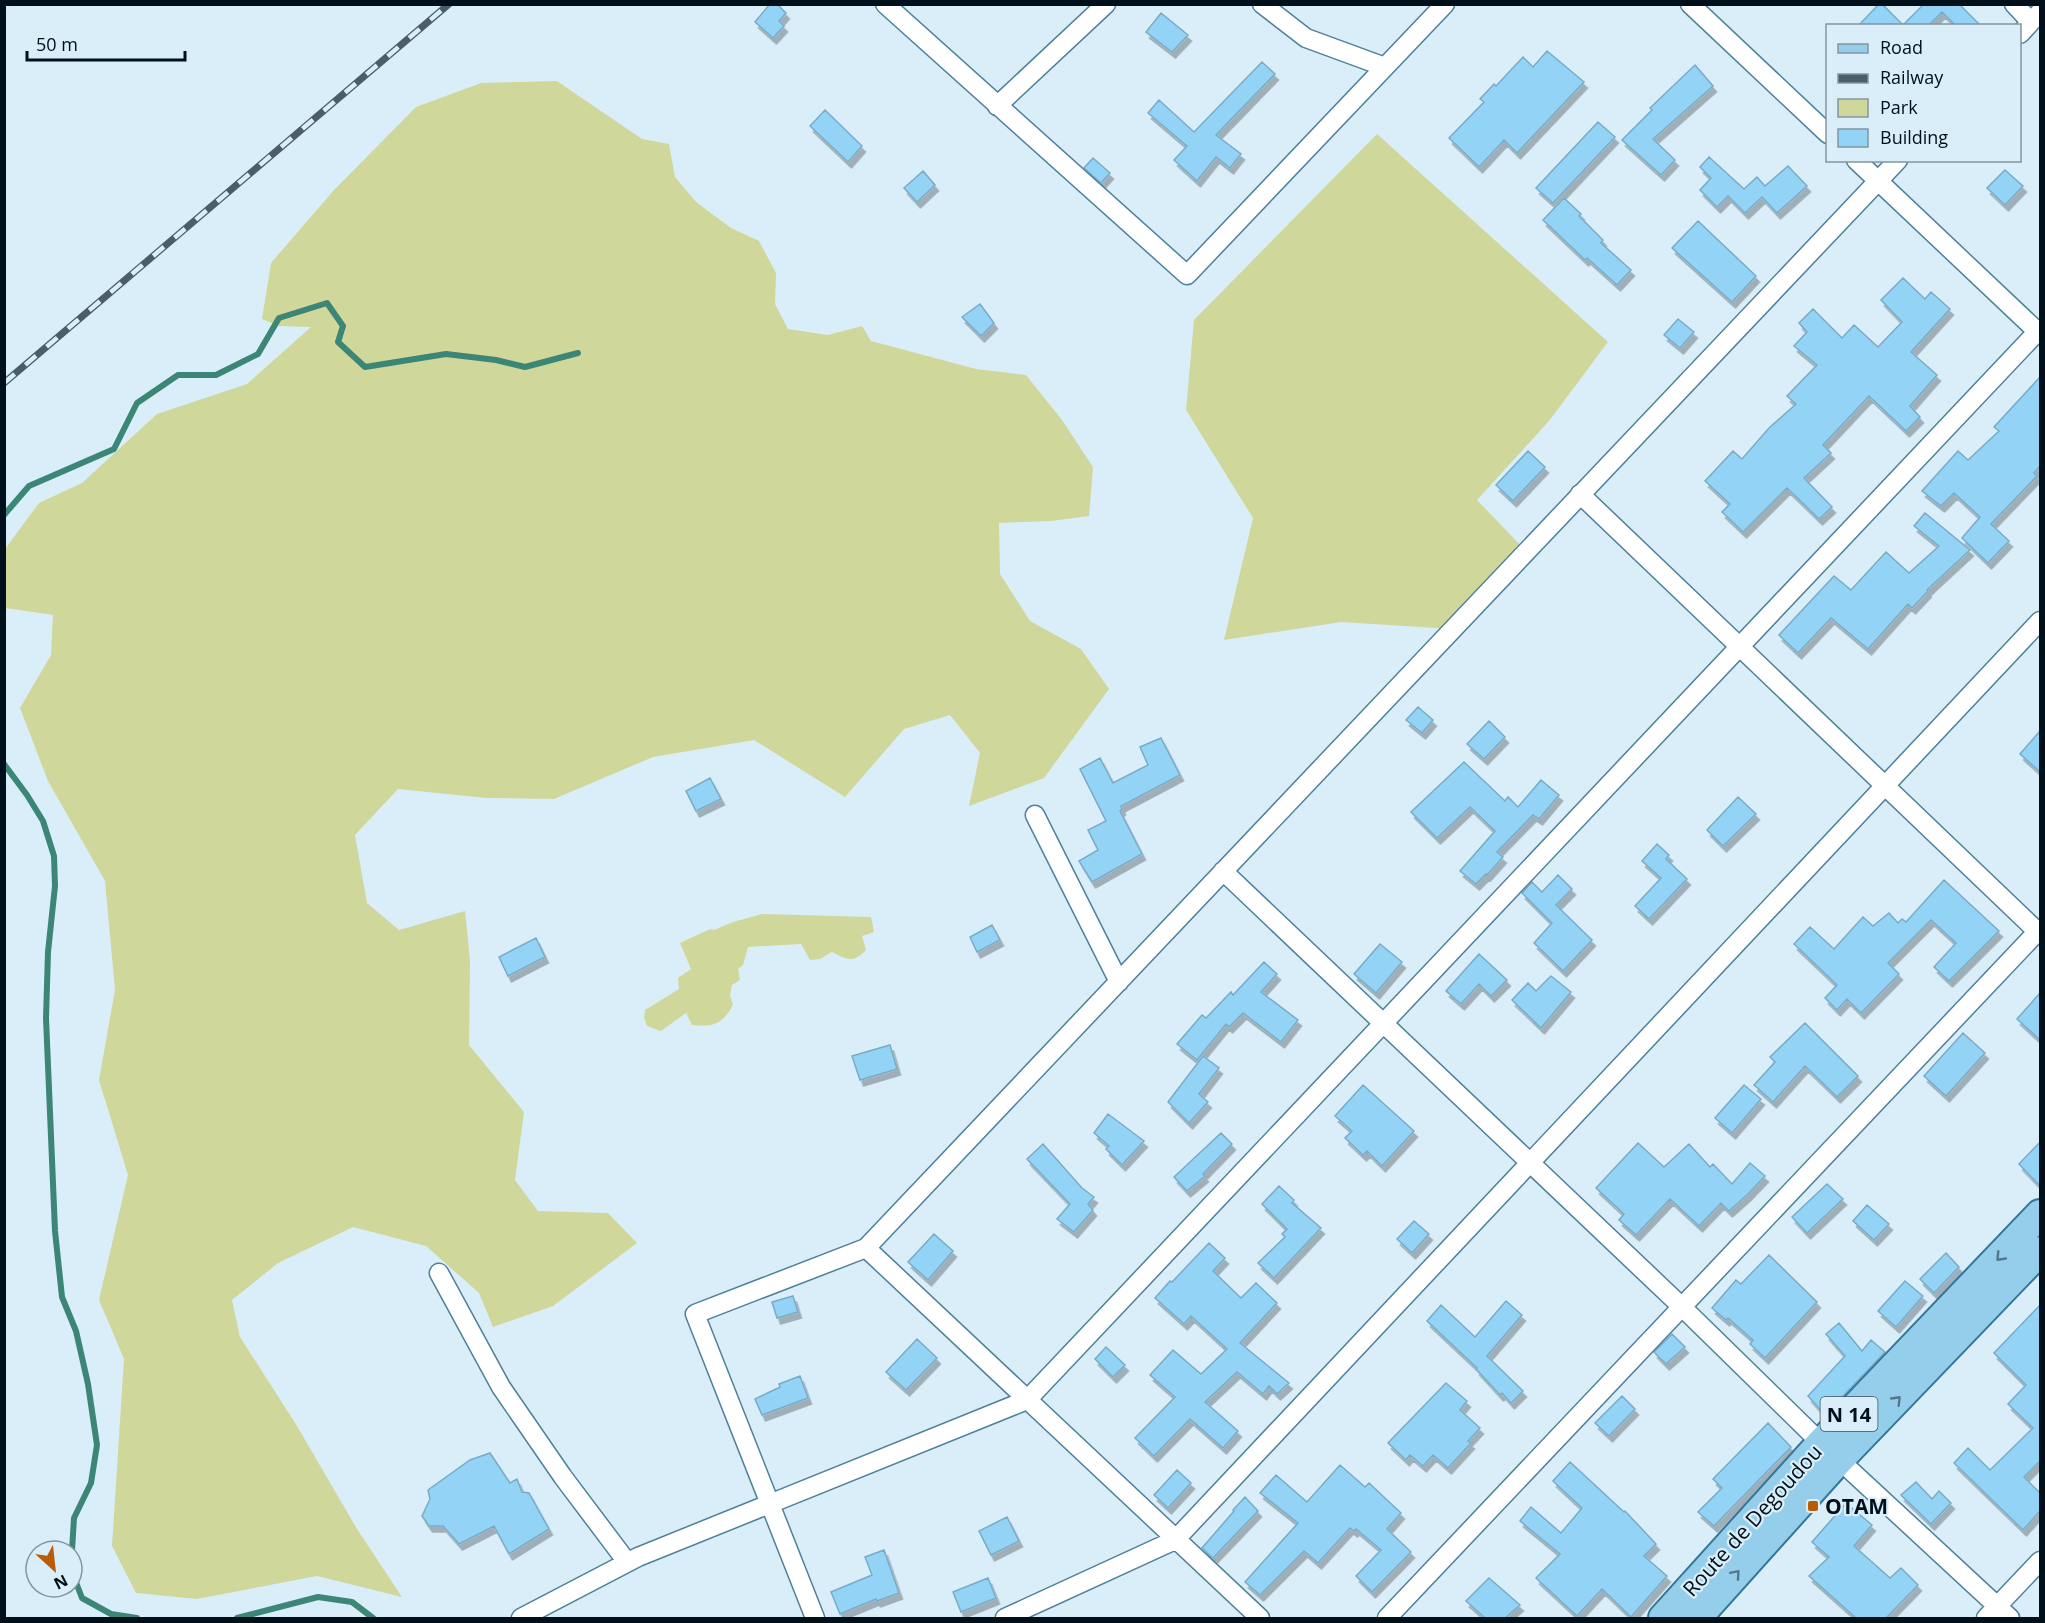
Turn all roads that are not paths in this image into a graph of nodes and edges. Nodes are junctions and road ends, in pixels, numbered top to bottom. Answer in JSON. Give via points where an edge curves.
{"nodes":[{"id":1,"x":885,"y":4,"type":"edge"},
{"id":2,"x":1106,"y":4,"type":"edge"},
{"id":3,"x":1262,"y":4,"type":"edge"},
{"id":4,"x":1445,"y":4,"type":"edge"},
{"id":5,"x":1690,"y":4,"type":"edge"},
{"id":6,"x":2014,"y":4,"type":"edge"},
{"id":7,"x":2030,"y":22,"type":"edge"},
{"id":8,"x":1385,"y":68,"type":"junction"},
{"id":9,"x":997,"y":106,"type":"junction"},
{"id":10,"x":1826,"y":133,"type":"edge"},
{"id":11,"x":1858,"y":162,"type":"edge"},
{"id":12,"x":1896,"y":162,"type":"edge"},
{"id":13,"x":1878,"y":182,"type":"junction"},
{"id":14,"x":2040,"y":332,"type":"edge"},
{"id":15,"x":1580,"y":494,"type":"junction"},
{"id":16,"x":2040,"y":621,"type":"edge"},
{"id":17,"x":1741,"y":647,"type":"junction"},
{"id":18,"x":1886,"y":786,"type":"junction"},
{"id":19,"x":1035,"y":815,"type":"dead end"},
{"id":20,"x":1223,"y":871,"type":"junction"},
{"id":21,"x":2040,"y":931,"type":"edge"},
{"id":22,"x":1119,"y":982,"type":"junction"},
{"id":23,"x":1384,"y":1024,"type":"junction"},
{"id":24,"x":1530,"y":1163,"type":"junction"},
{"id":25,"x":2040,"y":1214,"type":"edge"},
{"id":26,"x":866,"y":1248,"type":"junction"},
{"id":27,"x":2040,"y":1251,"type":"edge"},
{"id":28,"x":438,"y":1273,"type":"dead end"},
{"id":29,"x":1682,"y":1307,"type":"junction"},
{"id":30,"x":1027,"y":1400,"type":"junction"},
{"id":31,"x":1830,"y":1451,"type":"junction"},
{"id":32,"x":770,"y":1504,"type":"junction"},
{"id":33,"x":1175,"y":1539,"type":"junction"},
{"id":34,"x":627,"y":1562,"type":"junction"},
{"id":35,"x":2040,"y":1562,"type":"edge"},
{"id":36,"x":1998,"y":1614,"type":"edge"},
{"id":37,"x":522,"y":1618,"type":"edge"},
{"id":38,"x":815,"y":1618,"type":"edge"},
{"id":39,"x":1005,"y":1618,"type":"edge"},
{"id":40,"x":1260,"y":1618,"type":"edge"},
{"id":41,"x":1387,"y":1618,"type":"edge"},
{"id":42,"x":1663,"y":1618,"type":"edge"},
{"id":43,"x":1697,"y":1618,"type":"edge"}],
"edges":[{"from":1,"to":9,"type":"street"},
{"from":2,"to":9,"type":"street"},
{"from":3,"to":8,"type":"street","via":[[1305,38]]},
{"from":4,"to":8,"type":"street"},
{"from":5,"to":10,"type":"street"},
{"from":6,"to":7,"type":"street"},
{"from":8,"to":9,"type":"street","via":[[1187,275]]},
{"from":11,"to":13,"type":"street"},
{"from":12,"to":13,"type":"street"},
{"from":13,"to":14,"type":"street"},
{"from":13,"to":15,"type":"street"},
{"from":14,"to":17,"type":"street"},
{"from":15,"to":17,"type":"street"},
{"from":15,"to":20,"type":"street"},
{"from":16,"to":18,"type":"street"},
{"from":17,"to":18,"type":"street"},
{"from":17,"to":23,"type":"street"},
{"from":18,"to":21,"type":"street"},
{"from":18,"to":24,"type":"street"},
{"from":19,"to":22,"type":"street"},
{"from":20,"to":22,"type":"street"},
{"from":20,"to":23,"type":"street"},
{"from":21,"to":29,"type":"street"},
{"from":22,"to":26,"type":"street"},
{"from":23,"to":24,"type":"street"},
{"from":23,"to":30,"type":"street"},
{"from":24,"to":29,"type":"street"},
{"from":24,"to":33,"type":"street"},
{"from":25,"to":31,"type":"main road","name":"Route de Degoudou","number":"N 14","one_way":true},
{"from":26,"to":30,"type":"street"},
{"from":26,"to":32,"type":"street","via":[[695,1314]]},
{"from":31,"to":27,"type":"main road","name":"Route de Degoudou","number":"N 14","one_way":true},
{"from":28,"to":34,"type":"street","via":[[501,1387],[562,1477]]},
{"from":29,"to":31,"type":"street"},
{"from":29,"to":41,"type":"street"},
{"from":30,"to":32,"type":"street"},
{"from":30,"to":33,"type":"street"},
{"from":31,"to":36,"type":"street"},
{"from":31,"to":42,"type":"main road","name":"Route de Degoudou","number":"N 14"},
{"from":43,"to":31,"type":"main road","name":"Route de Degoudou","number":"N 14","one_way":true},
{"from":32,"to":34,"type":"street"},
{"from":32,"to":38,"type":"street"},
{"from":33,"to":39,"type":"street"},
{"from":33,"to":40,"type":"street"},
{"from":34,"to":37,"type":"street"},
{"from":35,"to":36,"type":"street"}]}
